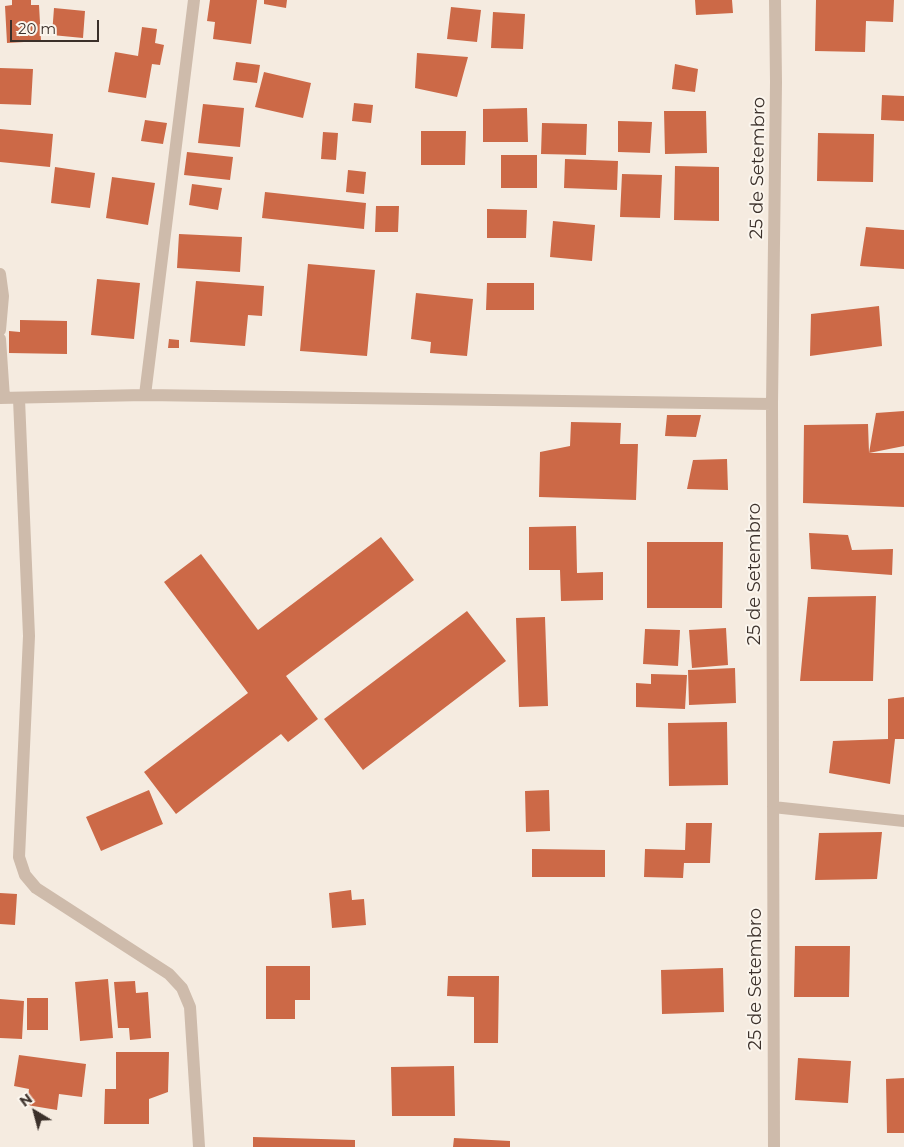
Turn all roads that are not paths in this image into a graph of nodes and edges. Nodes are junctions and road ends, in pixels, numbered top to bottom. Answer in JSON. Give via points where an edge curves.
{"nodes":[{"id":1,"x":194,"y":0,"type":"edge"},
{"id":2,"x":775,"y":0,"type":"edge"},
{"id":3,"x":0,"y":274,"type":"edge"},
{"id":4,"x":0,"y":330,"type":"edge"},
{"id":5,"x":0,"y":338,"type":"edge"},
{"id":6,"x":145,"y":395,"type":"junction"},
{"id":7,"x":2,"y":398,"type":"edge"},
{"id":8,"x":19,"y":398,"type":"junction"},
{"id":9,"x":772,"y":404,"type":"junction"},
{"id":10,"x":773,"y":807,"type":"junction"},
{"id":11,"x":904,"y":822,"type":"edge"},
{"id":12,"x":199,"y":1147,"type":"edge"},
{"id":13,"x":774,"y":1147,"type":"edge"}],
"edges":[{"from":1,"to":6,"type":"street"},
{"from":2,"to":9,"type":"street","name":"25 de Setembro"},
{"from":3,"to":4,"type":"street","via":[[3,296]]},
{"from":5,"to":7,"type":"street"},
{"from":6,"to":8,"type":"street"},
{"from":6,"to":9,"type":"street"},
{"from":7,"to":8,"type":"street"},
{"from":8,"to":12,"type":"street","via":[[30,636],[19,857],[25,875],[36,888],[169,974],[182,988],[190,1008]]},
{"from":9,"to":10,"type":"street","name":"25 de Setembro"},
{"from":10,"to":11,"type":"street"},
{"from":10,"to":13,"type":"street","name":"25 de Setembro"}]}
